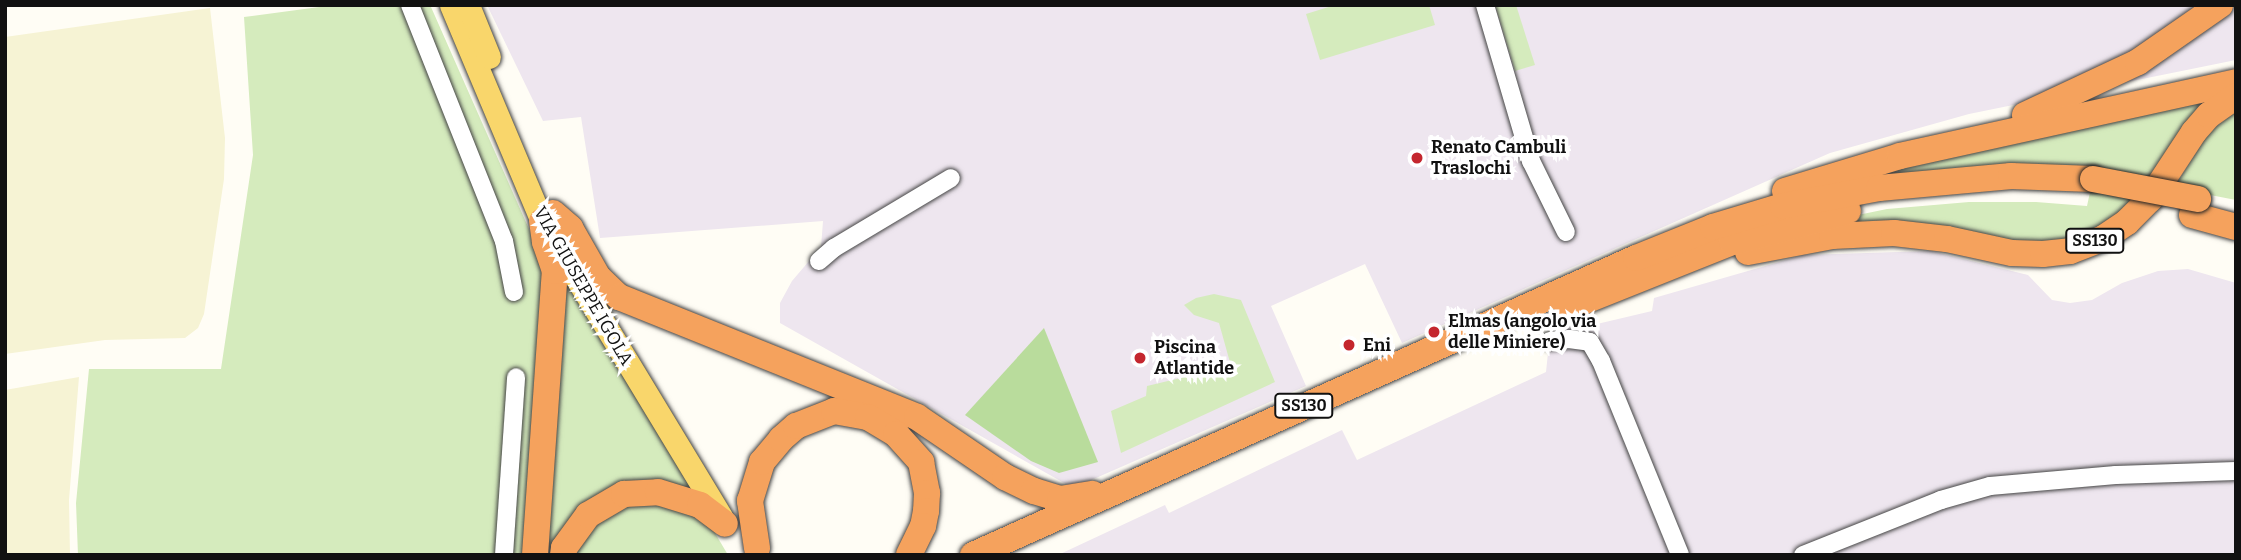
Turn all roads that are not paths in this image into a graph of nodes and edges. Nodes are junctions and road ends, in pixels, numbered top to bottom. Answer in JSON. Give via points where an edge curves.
{"nodes":[{"id":1,"x":410,"y":5,"type":"edge"},
{"id":2,"x":437,"y":5,"type":"edge"},
{"id":3,"x":451,"y":5,"type":"edge"},
{"id":4,"x":468,"y":5,"type":"edge"},
{"id":5,"x":1485,"y":5,"type":"edge"},
{"id":6,"x":2220,"y":5,"type":"edge"},
{"id":7,"x":463,"y":36,"type":"junction"},
{"id":8,"x":2235,"y":85,"type":"edge"},
{"id":9,"x":1836,"y":174,"type":"junction"},
{"id":10,"x":951,"y":178,"type":"dead end"},
{"id":11,"x":2195,"y":207,"type":"junction"},
{"id":12,"x":2236,"y":209,"type":"edge"},
{"id":13,"x":548,"y":217,"type":"junction"},
{"id":14,"x":2236,"y":227,"type":"edge"},
{"id":15,"x":1566,"y":232,"type":"dead end"},
{"id":16,"x":818,"y":261,"type":"dead end"},
{"id":17,"x":1642,"y":267,"type":"junction"},
{"id":18,"x":514,"y":292,"type":"dead end"},
{"id":19,"x":1550,"y":341,"type":"dead end"},
{"id":20,"x":516,"y":377,"type":"dead end"},
{"id":21,"x":2236,"y":471,"type":"edge"},
{"id":22,"x":1125,"y":489,"type":"junction"},
{"id":23,"x":726,"y":518,"type":"junction"},
{"id":24,"x":753,"y":552,"type":"edge"},
{"id":25,"x":504,"y":555,"type":"edge"},
{"id":26,"x":535,"y":555,"type":"edge"},
{"id":27,"x":563,"y":555,"type":"edge"},
{"id":28,"x":909,"y":555,"type":"edge"},
{"id":29,"x":973,"y":555,"type":"edge"},
{"id":30,"x":1018,"y":555,"type":"edge"},
{"id":31,"x":1680,"y":555,"type":"edge"},
{"id":32,"x":1803,"y":555,"type":"edge"}],
"edges":[{"from":1,"to":18,"type":"street","via":[[504,241]]},
{"from":2,"to":7,"type":"main road","via":[[450,30]]},
{"from":3,"to":7,"type":"main road","name":"VIA GIUSEPPE IGOLA"},
{"from":4,"to":13,"type":"main road","name":"VIA GIUSEPPE IGOLA"},
{"from":5,"to":15,"type":"street","via":[[1531,160]]},
{"from":6,"to":9,"type":"highway","via":[[2138,62],[2049,105],[1843,164]]},
{"from":7,"to":13,"type":"main road","name":"VIA GIUSEPPE IGOLA"},
{"from":8,"to":9,"type":"highway","number":"SS130","via":[[1965,140]]},
{"from":8,"to":17,"type":"highway","number":"SS130","via":[[2194,132],[2150,199],[2102,239],[2070,251],[2012,253],[1919,234],[1868,233],[1736,254],[1673,273]]},
{"from":9,"to":17,"type":"highway","number":"SS130","via":[[1647,244]]},
{"from":10,"to":16,"type":"street"},
{"from":11,"to":12,"type":"highway"},
{"from":11,"to":14,"type":"highway"},
{"from":11,"to":17,"type":"highway","via":[[2092,188],[1971,195],[1870,207],[1772,229]]},
{"from":13,"to":22,"type":"highway","via":[[570,228],[598,277],[619,297],[917,416],[1005,477],[1034,491],[1060,499]]},
{"from":13,"to":23,"type":"main road","name":"VIA GIUSEPPE IGOLA"},
{"from":13,"to":26,"type":"highway","via":[[545,242],[555,271]]},
{"from":17,"to":22,"type":"highway","number":"SS130"},
{"from":17,"to":30,"type":"highway","number":"SS130","via":[[1521,327]]},
{"from":19,"to":31,"type":"street","via":[[1590,342]]},
{"from":20,"to":25,"type":"street"},
{"from":21,"to":32,"type":"street","via":[[1990,486],[1941,500]]},
{"from":22,"to":29,"type":"highway","number":"SS130"},
{"from":23,"to":24,"type":"highway"},
{"from":23,"to":27,"type":"highway","via":[[658,492],[624,494],[588,514]]},
{"from":24,"to":28,"type":"highway","via":[[750,501],[762,462],[796,426],[834,411],[868,417],[896,434],[921,462],[926,511]]}]}
